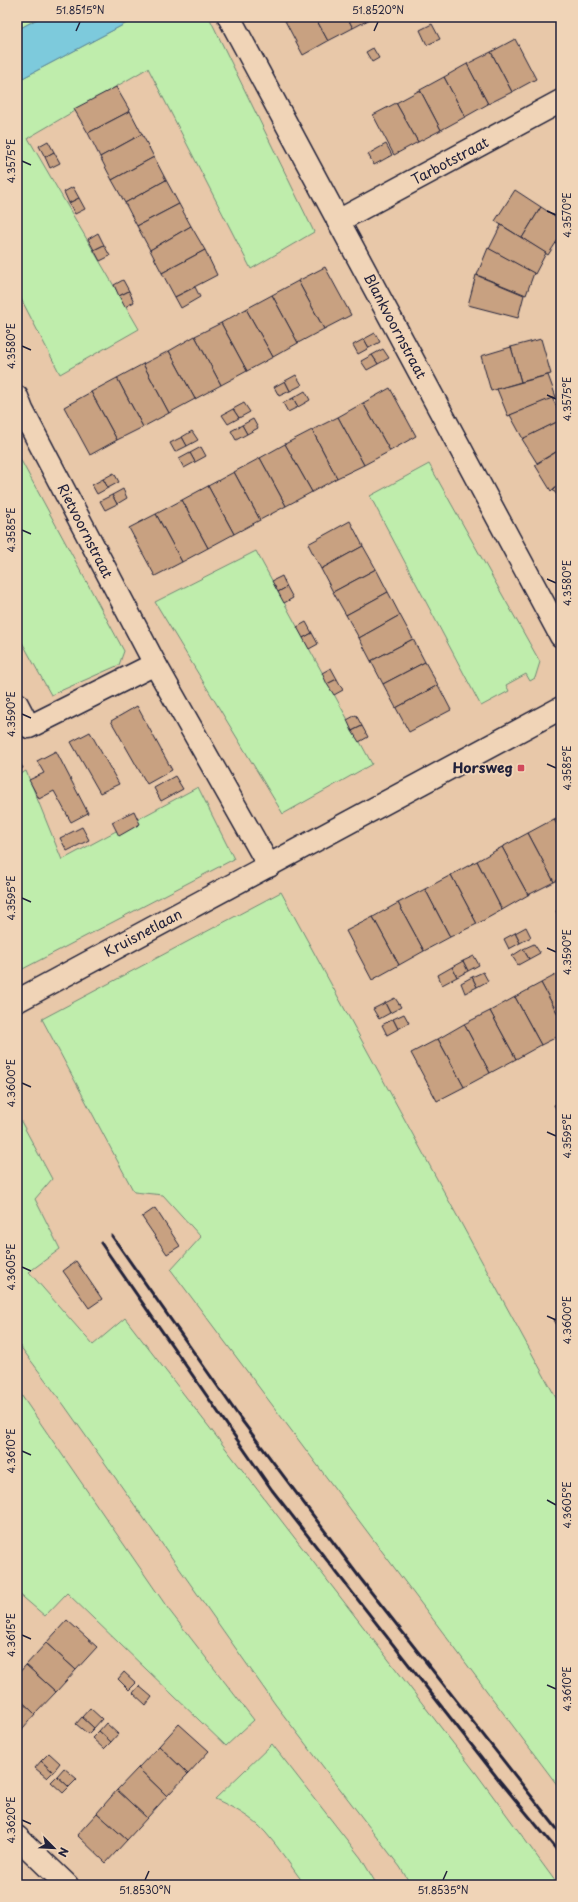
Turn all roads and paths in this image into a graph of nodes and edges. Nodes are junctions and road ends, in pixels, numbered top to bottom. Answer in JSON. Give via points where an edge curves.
{"nodes":[{"id":1,"x":229,"y":17,"type":"edge"},
{"id":2,"x":561,"y":101,"type":"edge"},
{"id":3,"x":338,"y":221,"type":"junction"},
{"id":4,"x":17,"y":397,"type":"edge"},
{"id":5,"x":561,"y":636,"type":"edge"},
{"id":6,"x":155,"y":664,"type":"junction"},
{"id":7,"x":17,"y":704,"type":"edge"},
{"id":8,"x":561,"y":708,"type":"edge"},
{"id":9,"x":269,"y":866,"type":"junction"},
{"id":10,"x":17,"y":1001,"type":"edge"},
{"id":11,"x":17,"y":1837,"type":"edge"},
{"id":12,"x":67,"y":1885,"type":"edge"}],
"edges":[{"from":1,"to":3,"type":"street","name":"Blankvoornstraat"},
{"from":2,"to":3,"type":"street","name":"Tarbotstraat"},
{"from":3,"to":5,"type":"street","name":"Blankvoornstraat"},
{"from":4,"to":6,"type":"street","name":"Rietvoornstraat","via":[[25,417]]},
{"from":6,"to":7,"type":"street","via":[[29,727]]},
{"from":6,"to":9,"type":"street","name":"Rietvoornstraat"},
{"from":8,"to":9,"type":"street"},
{"from":9,"to":10,"type":"street","name":"Kruisnetlaan"},
{"from":11,"to":12,"type":"street"}]}
